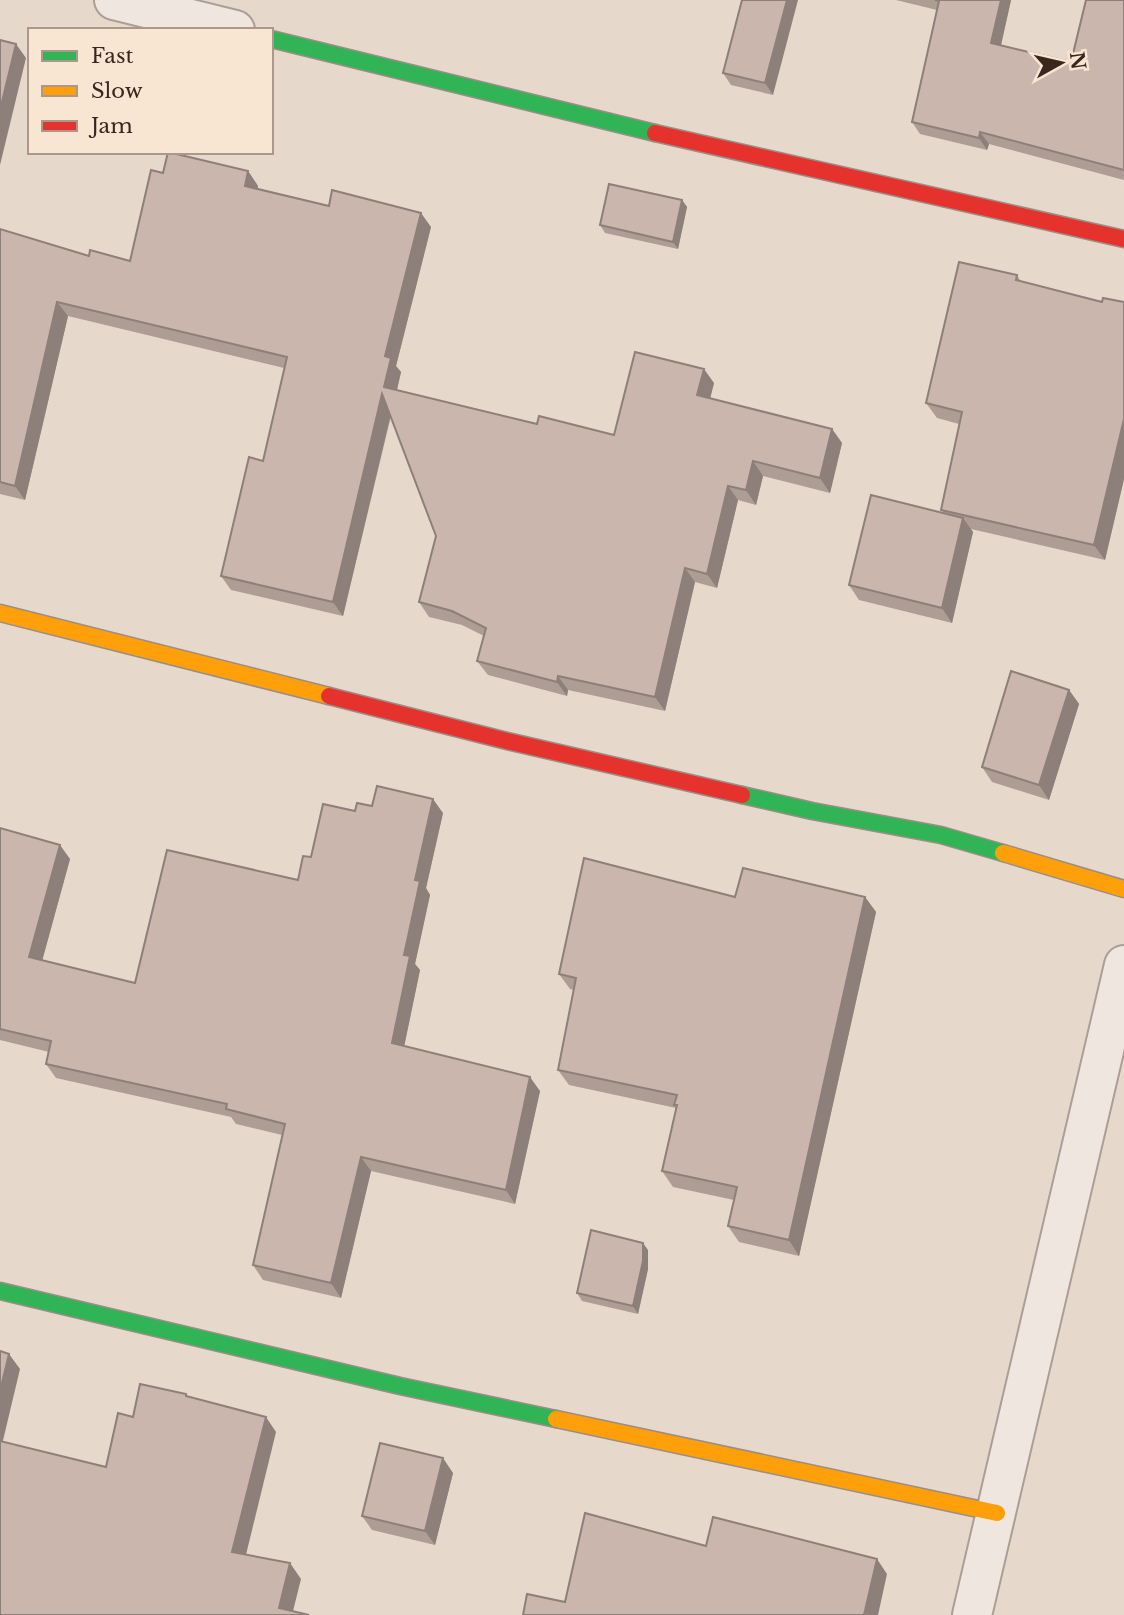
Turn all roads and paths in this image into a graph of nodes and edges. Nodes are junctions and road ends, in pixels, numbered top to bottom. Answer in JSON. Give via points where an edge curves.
{"nodes":[{"id":1,"x":114,"y":0,"type":"edge"},
{"id":2,"x":227,"y":28,"type":"edge"},
{"id":3,"x":273,"y":38,"type":"edge"},
{"id":4,"x":1124,"y":239,"type":"edge"},
{"id":5,"x":0,"y":613,"type":"edge"},
{"id":6,"x":1124,"y":889,"type":"edge"},
{"id":7,"x":1124,"y":965,"type":"edge"},
{"id":8,"x":0,"y":1291,"type":"edge"},
{"id":9,"x":997,"y":1513,"type":"junction"},
{"id":10,"x":972,"y":1615,"type":"edge"}],
"edges":[{"from":1,"to":2,"type":"street"},
{"from":3,"to":4,"type":"street","via":[[723,149]]},
{"from":5,"to":6,"type":"street","via":[[520,744],[812,811],[941,835]]},
{"from":7,"to":9,"type":"street"},
{"from":8,"to":9,"type":"street","via":[[400,1386]]},
{"from":9,"to":10,"type":"street"}]}
